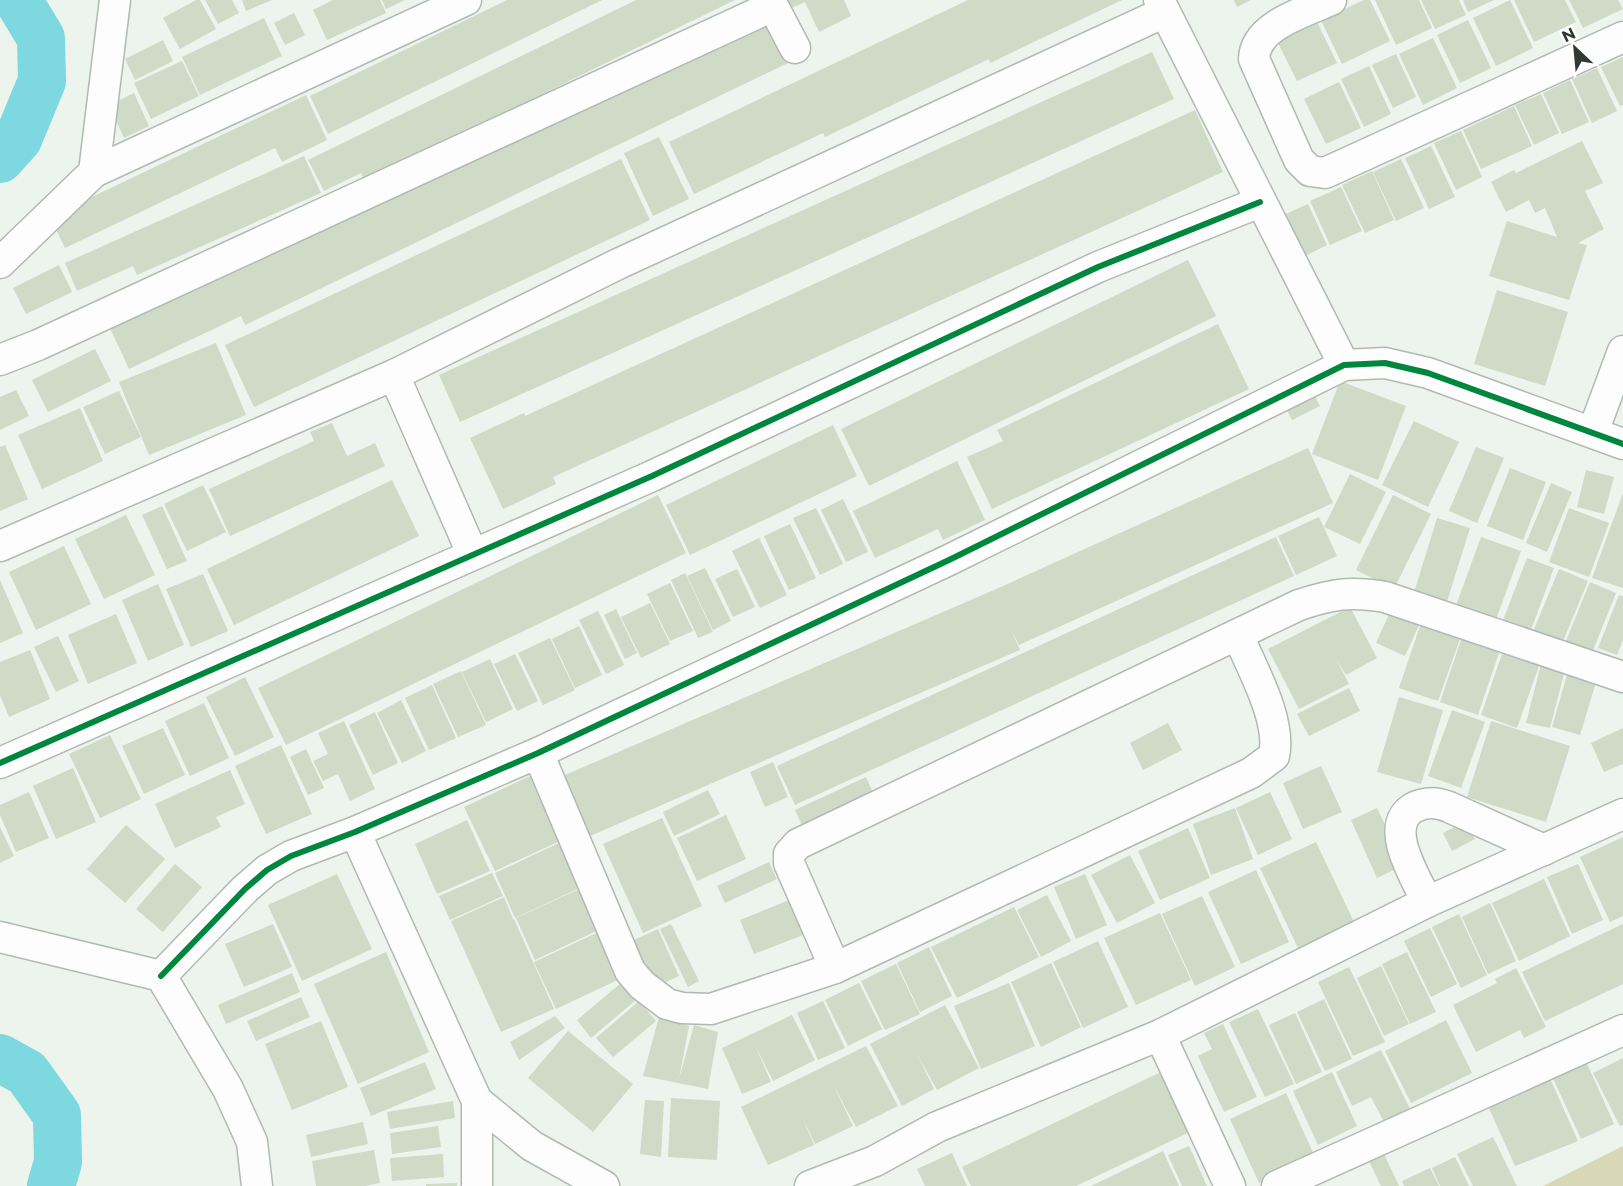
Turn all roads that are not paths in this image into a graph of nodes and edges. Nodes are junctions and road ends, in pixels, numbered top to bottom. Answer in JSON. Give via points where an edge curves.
{"nodes":[{"id":1,"x":115,"y":0,"type":"edge"},
{"id":2,"x":466,"y":0,"type":"edge"},
{"id":3,"x":1330,"y":0,"type":"edge"},
{"id":4,"x":771,"y":3,"type":"edge"},
{"id":5,"x":1162,"y":6,"type":"edge"},
{"id":6,"x":1623,"y":37,"type":"edge"},
{"id":7,"x":795,"y":48,"type":"dead end"},
{"id":8,"x":94,"y":172,"type":"junction"},
{"id":9,"x":1260,"y":202,"type":"junction"},
{"id":10,"x":0,"y":263,"type":"edge"},
{"id":11,"x":1623,"y":351,"type":"edge"},
{"id":12,"x":0,"y":360,"type":"edge"},
{"id":13,"x":1344,"y":365,"type":"junction"},
{"id":14,"x":394,"y":375,"type":"junction"},
{"id":15,"x":1593,"y":432,"type":"junction"},
{"id":16,"x":1623,"y":444,"type":"edge"},
{"id":17,"x":0,"y":546,"type":"edge"},
{"id":18,"x":472,"y":553,"type":"junction"},
{"id":19,"x":1238,"y":635,"type":"junction"},
{"id":20,"x":1623,"y":677,"type":"edge"},
{"id":21,"x":537,"y":753,"type":"junction"},
{"id":22,"x":0,"y":763,"type":"edge"},
{"id":23,"x":1623,"y":814,"type":"edge"},
{"id":24,"x":355,"y":832,"type":"junction"},
{"id":25,"x":1544,"y":850,"type":"junction"},
{"id":26,"x":1427,"y":902,"type":"junction"},
{"id":27,"x":0,"y":937,"type":"edge"},
{"id":28,"x":835,"y":968,"type":"junction"},
{"id":29,"x":161,"y":976,"type":"junction"},
{"id":30,"x":1623,"y":1030,"type":"edge"},
{"id":31,"x":1160,"y":1035,"type":"junction"},
{"id":32,"x":477,"y":1101,"type":"junction"},
{"id":33,"x":595,"y":1184,"type":"edge"},
{"id":34,"x":257,"y":1186,"type":"edge"},
{"id":35,"x":477,"y":1186,"type":"edge"},
{"id":36,"x":810,"y":1186,"type":"edge"},
{"id":37,"x":1230,"y":1186,"type":"edge"},
{"id":38,"x":1277,"y":1186,"type":"edge"}],
"edges":[{"from":1,"to":8,"type":"street"},
{"from":2,"to":8,"type":"street"},
{"from":3,"to":6,"type":"street","via":[[1274,27],[1254,49],[1256,68],[1299,160],[1310,171],[1325,173]]},
{"from":4,"to":7,"type":"street"},
{"from":4,"to":12,"type":"street"},
{"from":5,"to":9,"type":"street"},
{"from":5,"to":14,"type":"street","via":[[618,264]]},
{"from":8,"to":10,"type":"street"},
{"from":9,"to":13,"type":"street"},
{"from":9,"to":18,"type":"street","via":[[1098,267],[652,476]]},
{"from":11,"to":15,"type":"street"},
{"from":13,"to":15,"type":"street","via":[[1384,363],[1428,373]]},
{"from":13,"to":21,"type":"street","via":[[949,560]]},
{"from":14,"to":17,"type":"street"},
{"from":14,"to":18,"type":"street"},
{"from":15,"to":16,"type":"street"},
{"from":18,"to":22,"type":"street"},
{"from":19,"to":20,"type":"street","via":[[1299,605],[1332,594],[1356,592],[1385,597]]},
{"from":19,"to":28,"type":"street","via":[[1274,722],[1274,756],[1251,773]]},
{"from":19,"to":28,"type":"street","via":[[798,844],[789,854],[789,863]]},
{"from":21,"to":24,"type":"street"},
{"from":21,"to":28,"type":"street","via":[[630,971],[642,986],[667,1004],[711,1009]]},
{"from":23,"to":25,"type":"street"},
{"from":24,"to":29,"type":"street","via":[[291,856],[267,870]]},
{"from":24,"to":32,"type":"street"},
{"from":25,"to":26,"type":"street"},
{"from":25,"to":26,"type":"street","via":[[1449,807],[1423,803],[1402,820],[1400,833],[1401,845]]},
{"from":26,"to":31,"type":"street"},
{"from":27,"to":29,"type":"street"},
{"from":29,"to":34,"type":"street","via":[[228,1089],[252,1142]]},
{"from":30,"to":38,"type":"street"},
{"from":31,"to":36,"type":"street","via":[[937,1127],[874,1161]]},
{"from":31,"to":37,"type":"street"},
{"from":32,"to":33,"type":"street","via":[[532,1146]]},
{"from":32,"to":35,"type":"street"}]}
